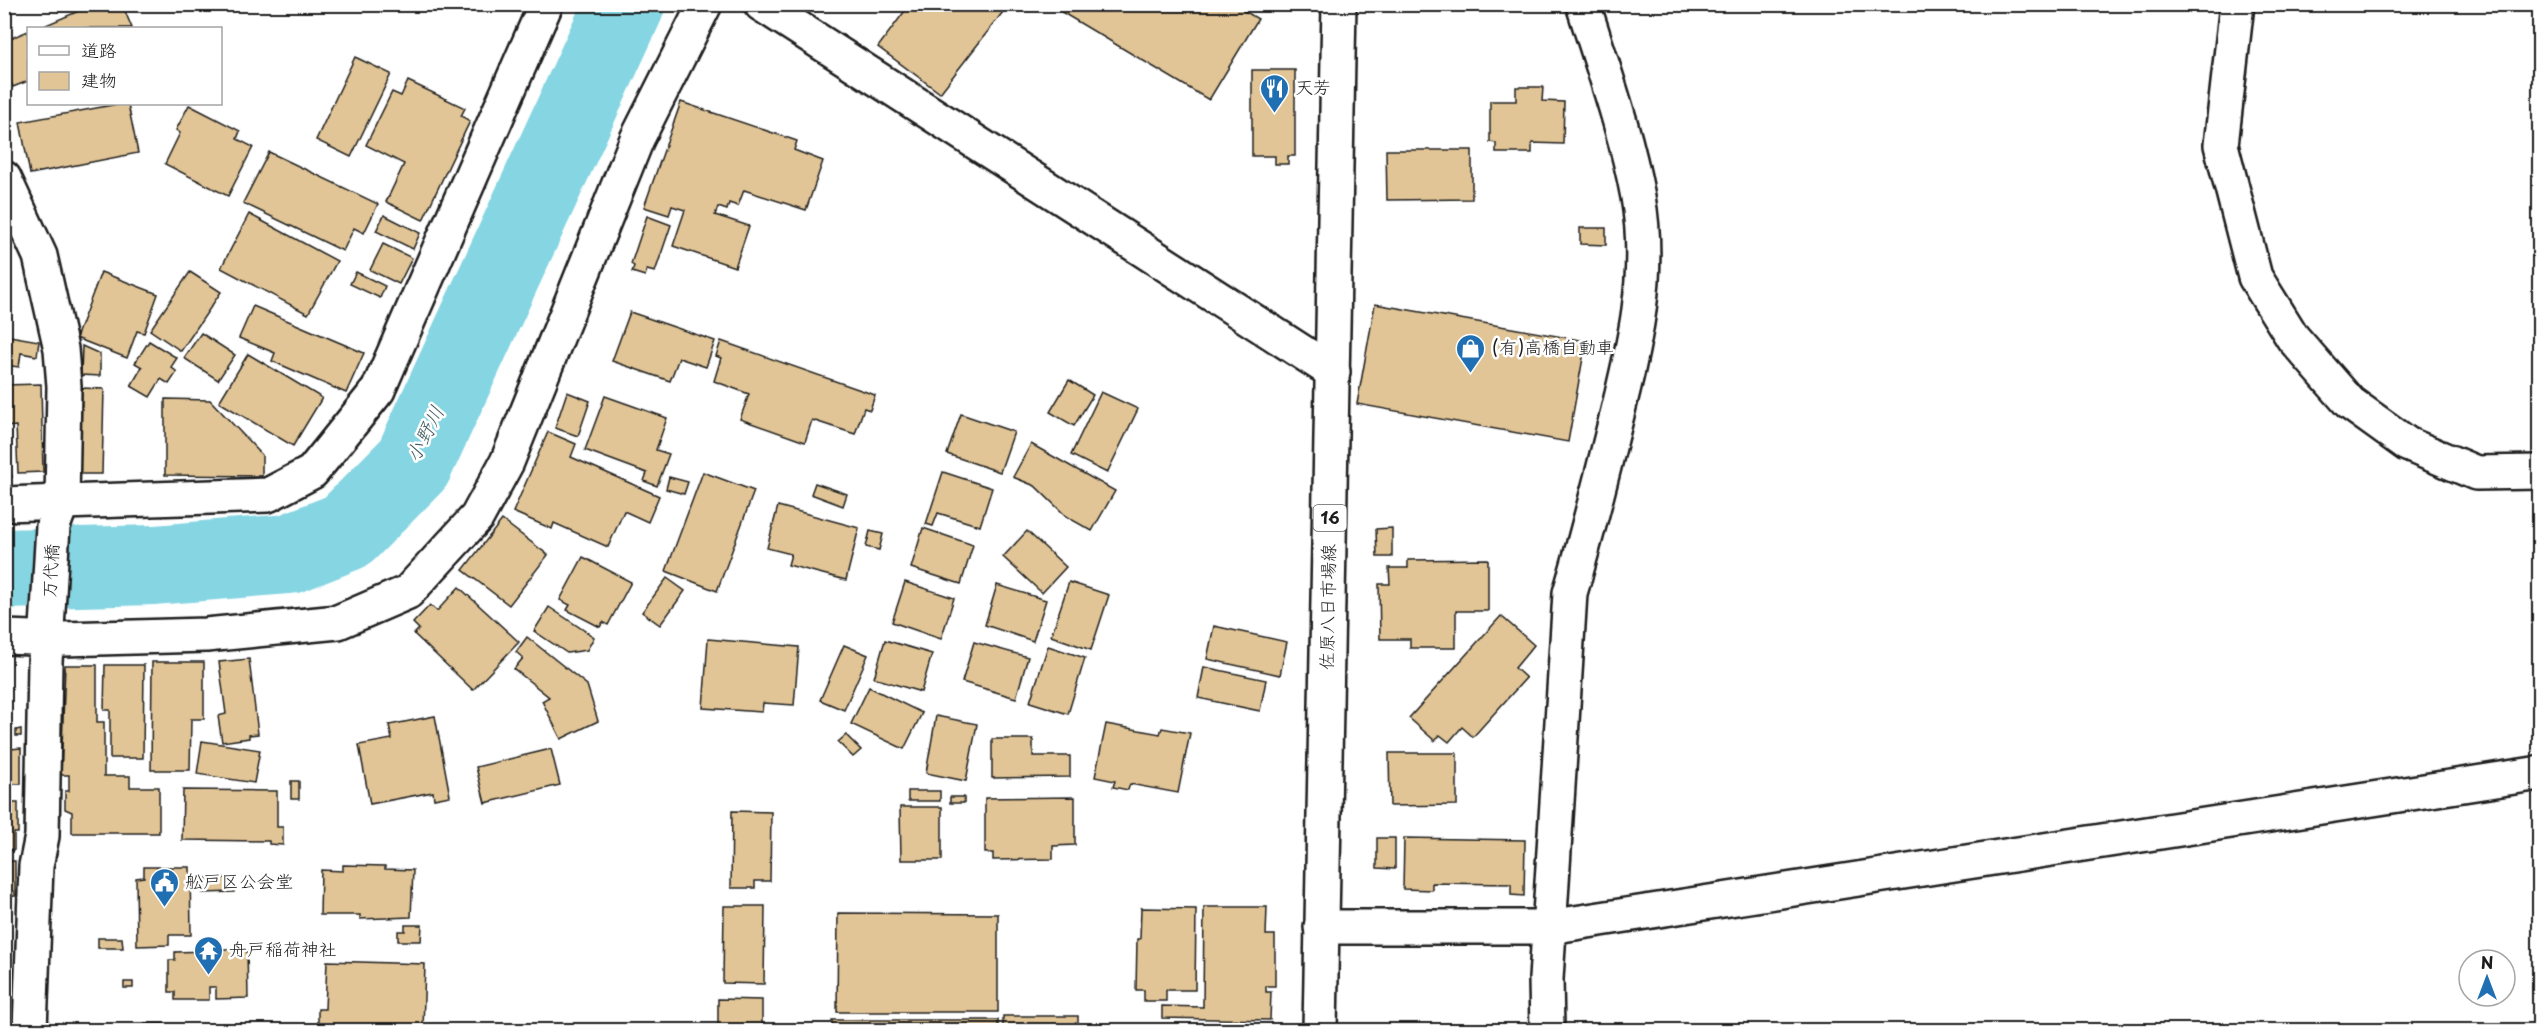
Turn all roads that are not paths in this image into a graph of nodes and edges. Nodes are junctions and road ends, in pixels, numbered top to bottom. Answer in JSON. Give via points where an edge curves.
{"nodes":[{"id":1,"x":546,"y":4,"type":"edge"},
{"id":2,"x":705,"y":4,"type":"edge"},
{"id":3,"x":761,"y":4,"type":"edge"},
{"id":4,"x":1339,"y":4,"type":"edge"},
{"id":5,"x":1583,"y":4,"type":"edge"},
{"id":6,"x":2237,"y":4,"type":"edge"},
{"id":7,"x":4,"y":178,"type":"edge"},
{"id":8,"x":1333,"y":372,"type":"junction"},
{"id":9,"x":2540,"y":472,"type":"edge"},
{"id":10,"x":4,"y":504,"type":"edge"},
{"id":11,"x":57,"y":514,"type":"junction"},
{"id":12,"x":48,"y":627,"type":"junction"},
{"id":13,"x":4,"y":637,"type":"edge"},
{"id":14,"x":2540,"y":773,"type":"edge"},
{"id":15,"x":1321,"y":927,"type":"junction"},
{"id":16,"x":1549,"y":927,"type":"junction"},
{"id":17,"x":30,"y":1030,"type":"edge"},
{"id":18,"x":1320,"y":1030,"type":"edge"},
{"id":19,"x":1547,"y":1030,"type":"edge"}],
"edges":[{"from":1,"to":11,"type":"street","via":[[378,390],[312,472],[268,495]]},
{"from":2,"to":12,"type":"street","via":[[637,139],[507,462],[477,517],[408,592],[338,622],[206,635]]},
{"from":3,"to":8,"type":"street"},
{"from":4,"to":8,"type":"street","name":"佐原八日市場線","number":"16"},
{"from":5,"to":16,"type":"street","via":[[1623,133],[1638,198],[1643,270],[1639,324],[1570,593]]},
{"from":6,"to":9,"type":"street","via":[[2221,145],[2256,277],[2293,338],[2350,403],[2407,444],[2476,473]]},
{"from":7,"to":11,"type":"street","name":"万代橋","via":[[40,256],[61,349],[64,386]]},
{"from":8,"to":15,"type":"street","name":"佐原八日市場線","number":"16"},
{"from":10,"to":11,"type":"street"},
{"from":11,"to":12,"type":"street","name":"万代橋"},
{"from":12,"to":13,"type":"street"},
{"from":12,"to":17,"type":"street","name":"万代橋","via":[[42,836],[36,866]]},
{"from":14,"to":16,"type":"street"},
{"from":15,"to":16,"type":"street"},
{"from":15,"to":18,"type":"street","name":"佐原八日市場線","number":"16"},
{"from":16,"to":19,"type":"street"}]}
